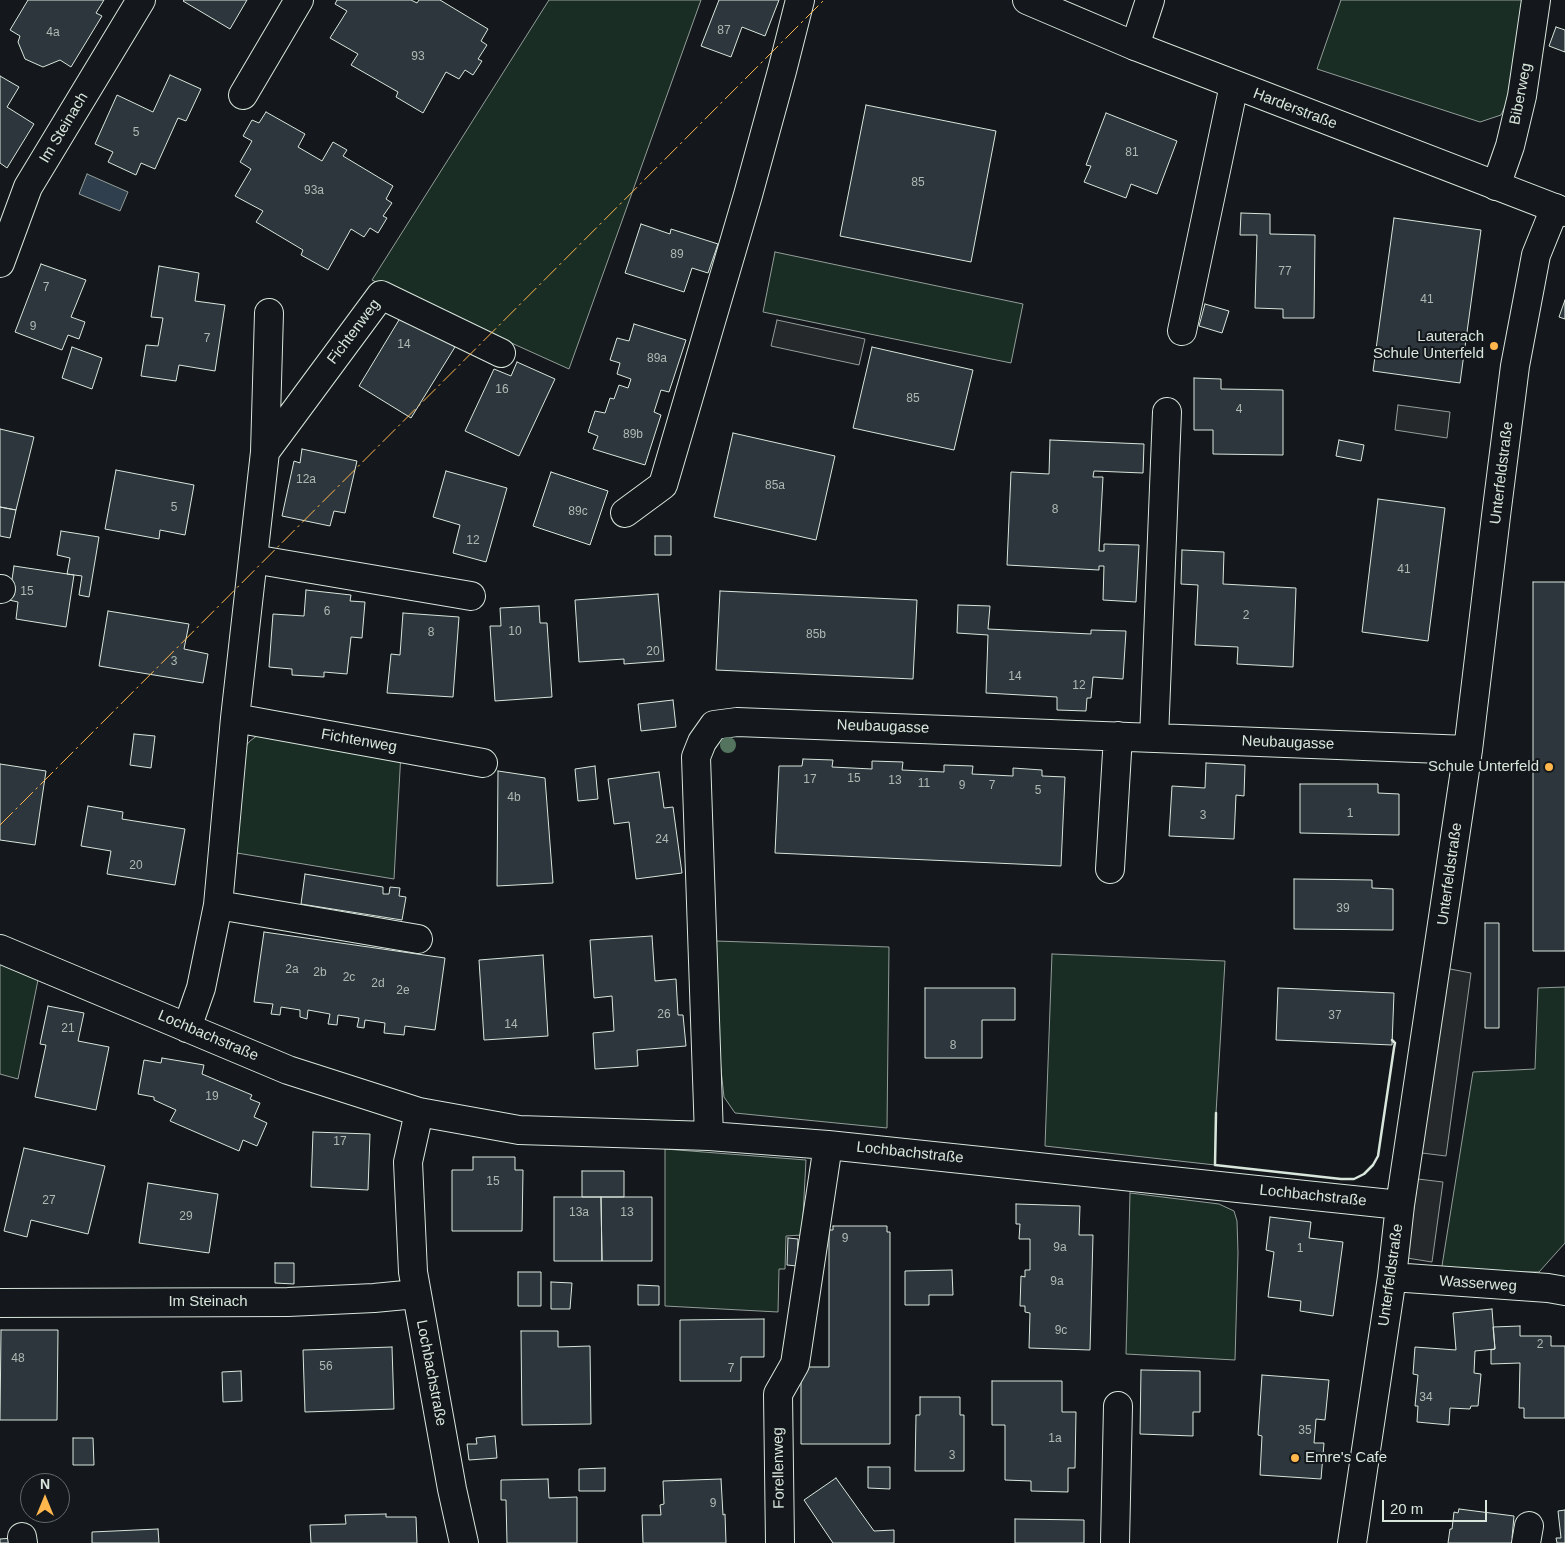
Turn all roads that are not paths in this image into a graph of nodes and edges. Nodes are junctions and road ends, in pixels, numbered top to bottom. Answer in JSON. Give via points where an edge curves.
{"nodes":[{"id":1,"x":141,"y":0,"type":"edge"},
{"id":2,"x":299,"y":0,"type":"edge"},
{"id":3,"x":800,"y":0,"type":"edge"},
{"id":4,"x":1027,"y":0,"type":"edge"},
{"id":5,"x":1150,"y":0,"type":"edge"},
{"id":6,"x":1536,"y":0,"type":"edge"},
{"id":7,"x":1135,"y":46,"type":"junction"},
{"id":8,"x":1234,"y":85,"type":"junction"},
{"id":9,"x":243,"y":95,"type":"dead end"},
{"id":10,"x":1496,"y":186,"type":"junction"},
{"id":11,"x":1560,"y":210,"type":"edge"},
{"id":12,"x":0,"y":263,"type":"edge"},
{"id":13,"x":269,"y":313,"type":"dead end"},
{"id":14,"x":1182,"y":331,"type":"dead end"},
{"id":15,"x":501,"y":353,"type":"dead end"},
{"id":16,"x":1168,"y":412,"type":"dead end"},
{"id":17,"x":265,"y":452,"type":"junction"},
{"id":18,"x":625,"y":513,"type":"dead end"},
{"id":19,"x":253,"y":559,"type":"junction"},
{"id":20,"x":471,"y":596,"type":"dead end"},
{"id":21,"x":235,"y":718,"type":"junction"},
{"id":22,"x":1118,"y":736,"type":"junction"},
{"id":23,"x":1154,"y":738,"type":"junction"},
{"id":24,"x":1468,"y":750,"type":"junction"},
{"id":25,"x":483,"y":763,"type":"dead end"},
{"id":26,"x":1110,"y":869,"type":"dead end"},
{"id":27,"x":218,"y":905,"type":"junction"},
{"id":28,"x":418,"y":939,"type":"dead end"},
{"id":29,"x":0,"y":949,"type":"edge"},
{"id":30,"x":188,"y":1028,"type":"junction"},
{"id":31,"x":420,"y":1112,"type":"junction"},
{"id":32,"x":709,"y":1136,"type":"junction"},
{"id":33,"x":828,"y":1145,"type":"junction"},
{"id":34,"x":1400,"y":1205,"type":"junction"},
{"id":35,"x":1392,"y":1277,"type":"junction"},
{"id":36,"x":1565,"y":1291,"type":"edge"},
{"id":37,"x":416,"y":1294,"type":"junction"},
{"id":38,"x":0,"y":1303,"type":"edge"},
{"id":39,"x":1118,"y":1406,"type":"dead end"},
{"id":40,"x":464,"y":1543,"type":"edge"},
{"id":41,"x":780,"y":1543,"type":"edge"},
{"id":42,"x":1115,"y":1543,"type":"edge"},
{"id":43,"x":1352,"y":1543,"type":"edge"}],
"edges":[{"from":1,"to":12,"type":"street","name":"Im Steinach","via":[[28,187]]},
{"from":2,"to":9,"type":"street"},
{"from":3,"to":18,"type":"street","via":[[748,195],[663,485]]},
{"from":4,"to":7,"type":"street","name":"Harderstraße"},
{"from":5,"to":7,"type":"street"},
{"from":6,"to":10,"type":"street","name":"Biberweg","via":[[1522,96]]},
{"from":7,"to":8,"type":"street","name":"Harderstraße"},
{"from":8,"to":10,"type":"street","name":"Harderstraße"},
{"from":8,"to":14,"type":"street"},
{"from":10,"to":11,"type":"street","name":"Harderstraße"},
{"from":11,"to":24,"type":"street","name":"Unterfeldstraße","via":[[1536,255],[1516,366]]},
{"from":13,"to":17,"type":"street"},
{"from":15,"to":17,"type":"street","name":"Fichtenweg","via":[[381,296]]},
{"from":16,"to":23,"type":"street"},
{"from":17,"to":19,"type":"street"},
{"from":19,"to":20,"type":"street"},
{"from":19,"to":21,"type":"street"},
{"from":21,"to":25,"type":"street","name":"Fichtenweg"},
{"from":21,"to":27,"type":"street"},
{"from":22,"to":23,"type":"street","name":"Neubaugasse"},
{"from":22,"to":26,"type":"street"},
{"from":22,"to":32,"type":"street","name":"Neubaugasse","via":[[737,722],[714,725],[696,757]]},
{"from":23,"to":24,"type":"street","name":"Neubaugasse"},
{"from":24,"to":34,"type":"street","name":"Unterfeldstraße"},
{"from":27,"to":28,"type":"street"},
{"from":27,"to":30,"type":"street","via":[[201,988]]},
{"from":29,"to":30,"type":"street","name":"Lochbachstraße"},
{"from":30,"to":31,"type":"street","name":"Lochbachstraße","via":[[288,1070]]},
{"from":31,"to":32,"type":"street","name":"Lochbachstraße","via":[[519,1130]]},
{"from":31,"to":37,"type":"street","name":"Lochbachstraße","via":[[408,1162]]},
{"from":32,"to":33,"type":"street","name":"Lochbachstraße"},
{"from":33,"to":34,"type":"street","name":"Lochbachstraße"},
{"from":33,"to":41,"type":"street","name":"Forellenweg","via":[[795,1364],[778,1394]]},
{"from":34,"to":35,"type":"street","name":"Unterfeldstraße"},
{"from":35,"to":36,"type":"street","name":"Wasserweg"},
{"from":35,"to":43,"type":"street","name":"Unterfeldstraße"},
{"from":37,"to":38,"type":"street","name":"Im Steinach","via":[[288,1302]]},
{"from":37,"to":40,"type":"street","name":"Lochbachstraße"},
{"from":39,"to":42,"type":"street"}]}
